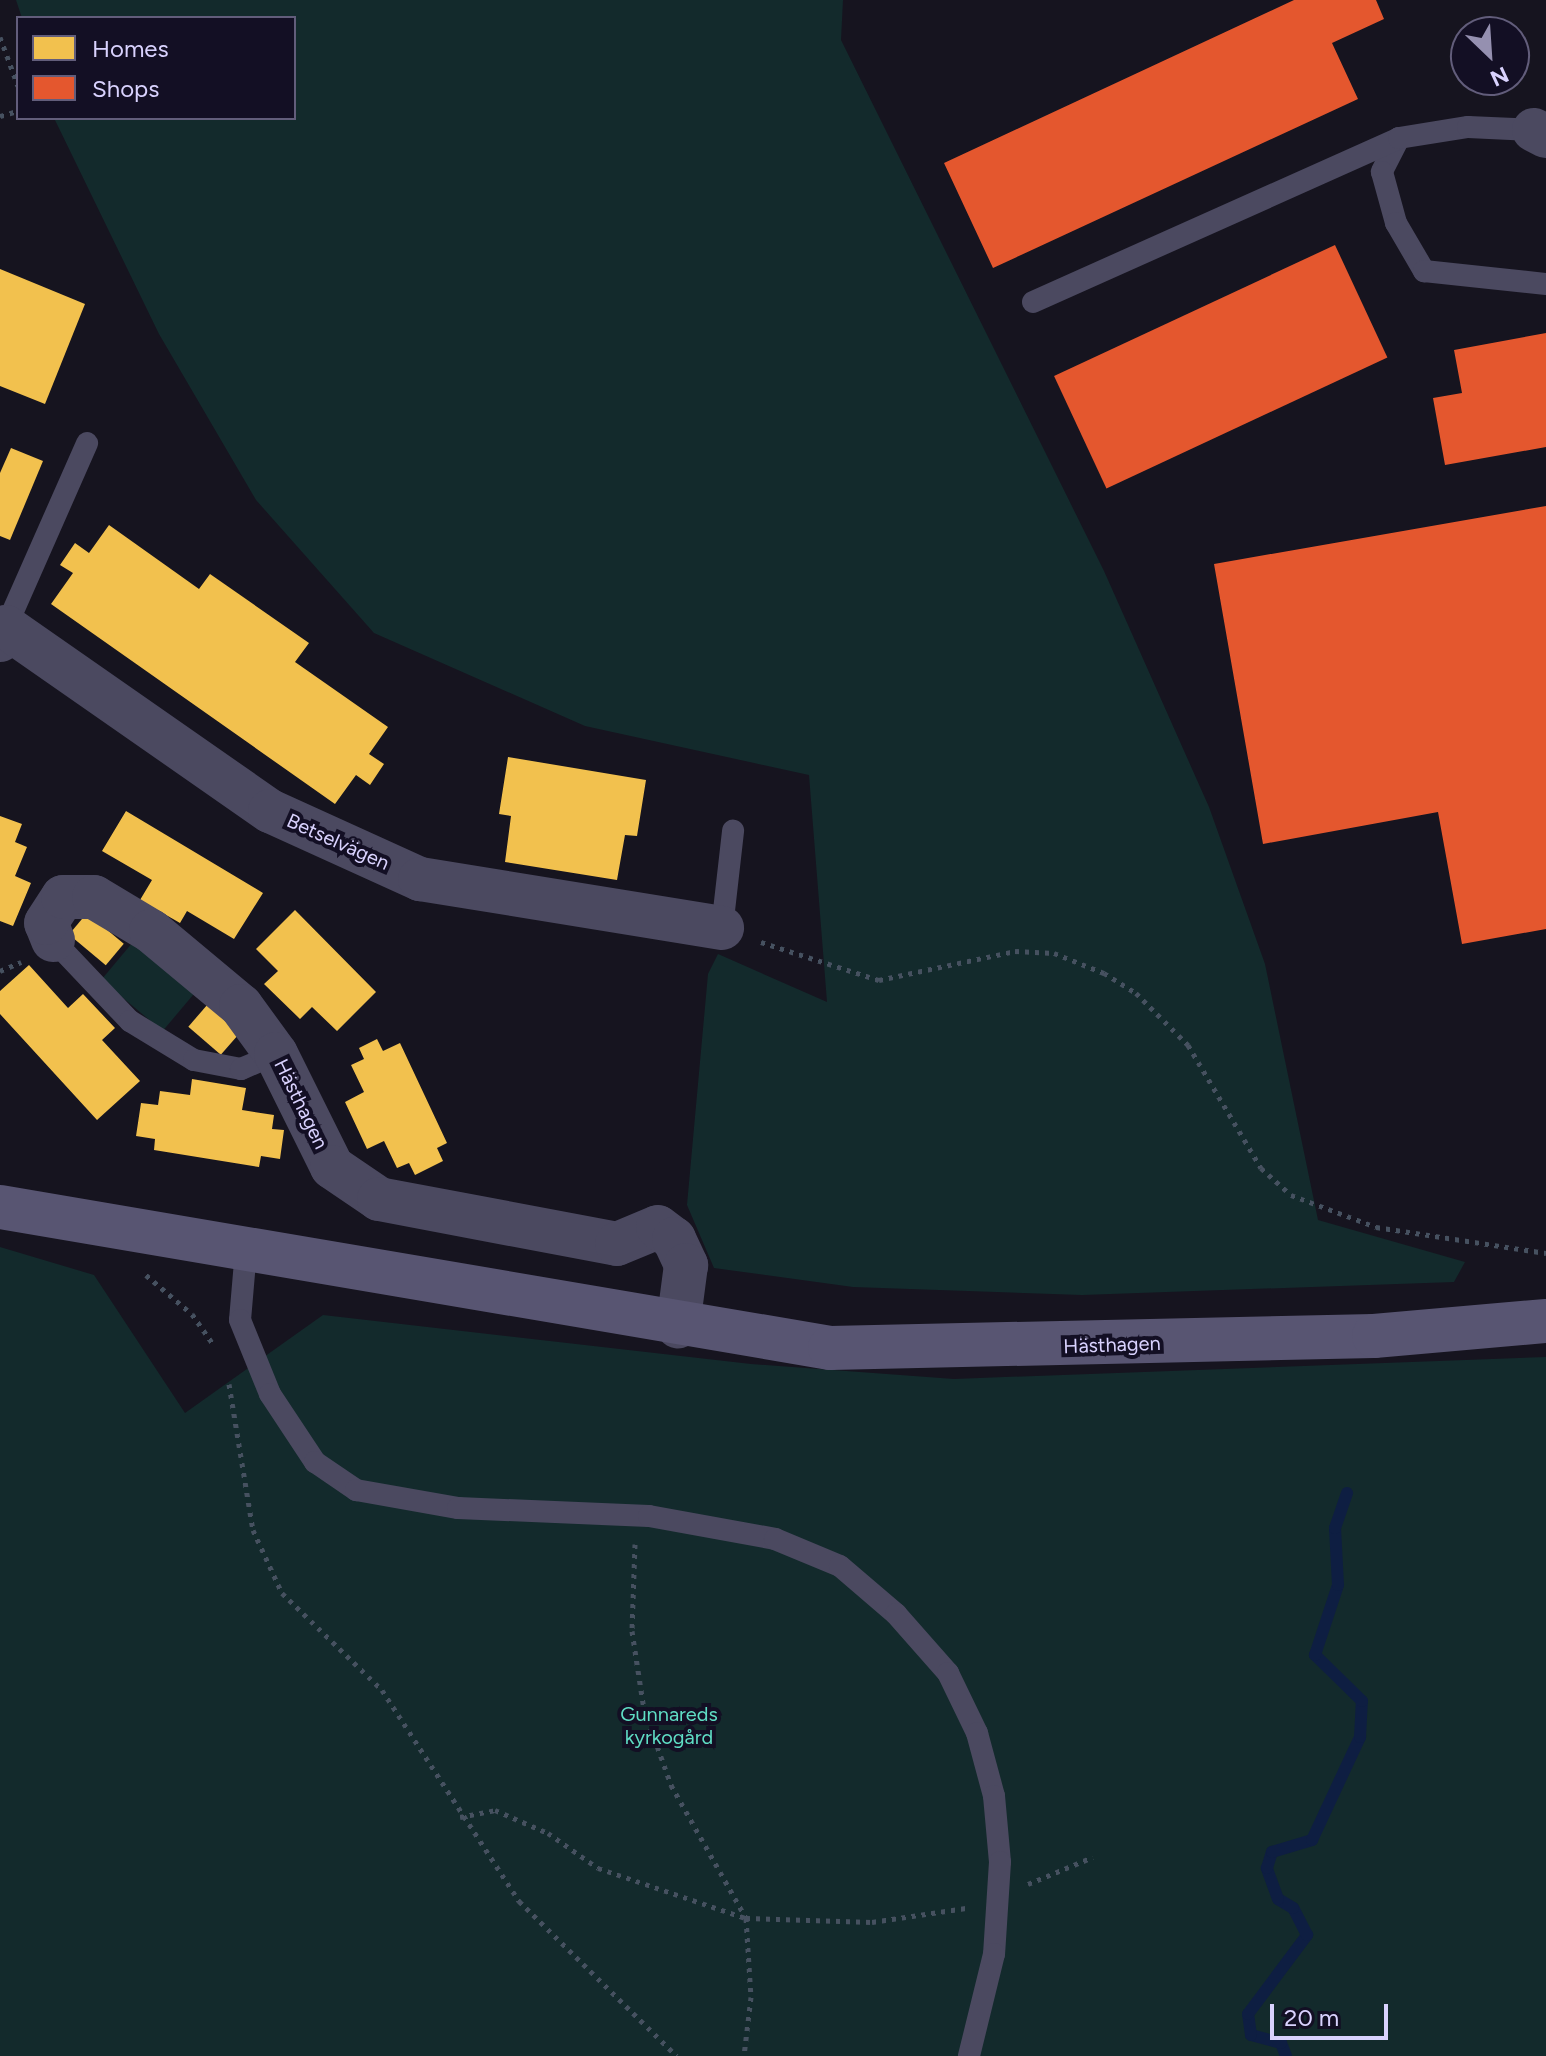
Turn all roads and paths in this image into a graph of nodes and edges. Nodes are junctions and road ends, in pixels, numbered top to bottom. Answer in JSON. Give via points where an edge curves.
{"nodes":[{"id":1,"x":0,"y":37,"type":"edge"},
{"id":2,"x":16,"y":81,"type":"edge"},
{"id":3,"x":1540,"y":133,"type":"edge"},
{"id":4,"x":1399,"y":138,"type":"junction"},
{"id":5,"x":1546,"y":284,"type":"edge"},
{"id":6,"x":1033,"y":302,"type":"dead end"},
{"id":7,"x":87,"y":443,"type":"dead end"},
{"id":8,"x":2,"y":629,"type":"edge"},
{"id":9,"x":733,"y":831,"type":"dead end"},
{"id":10,"x":722,"y":928,"type":"junction"},
{"id":11,"x":53,"y":940,"type":"joint"},
{"id":12,"x":276,"y":1054,"type":"junction"},
{"id":13,"x":0,"y":1207,"type":"edge"},
{"id":14,"x":246,"y":1250,"type":"junction"},
{"id":15,"x":1546,"y":1253,"type":"edge"},
{"id":16,"x":140,"y":1271,"type":"dead end"},
{"id":17,"x":1546,"y":1321,"type":"edge"},
{"id":18,"x":678,"y":1326,"type":"junction"},
{"id":19,"x":217,"y":1353,"type":"dead end"},
{"id":20,"x":227,"y":1377,"type":"dead end"},
{"id":21,"x":636,"y":1516,"type":"junction"},
{"id":22,"x":460,"y":1817,"type":"junction"},
{"id":23,"x":1093,"y":1857,"type":"dead end"},
{"id":24,"x":998,"y":1896,"type":"junction"},
{"id":25,"x":746,"y":1918,"type":"junction"},
{"id":26,"x":677,"y":2056,"type":"edge"},
{"id":27,"x":744,"y":2056,"type":"edge"},
{"id":28,"x":969,"y":2056,"type":"edge"}],
"edges":[{"from":1,"to":2,"type":"path"},
{"from":3,"to":4,"type":"lane","via":[[1468,127]]},
{"from":4,"to":5,"type":"lane","via":[[1382,172],[1396,223],[1424,271]]},
{"from":4,"to":6,"type":"lane"},
{"from":7,"to":8,"type":"lane"},
{"from":8,"to":10,"type":"street","name":"Betselvägen","via":[[217,778],[314,835],[420,879]]},
{"from":9,"to":10,"type":"lane"},
{"from":10,"to":15,"type":"path","via":[[879,980],[1015,951],[1054,953],[1136,993],[1188,1045],[1261,1168],[1291,1195],[1376,1227]]},
{"from":11,"to":12,"type":"lane","via":[[130,1021],[194,1060],[241,1069]]},
{"from":11,"to":12,"type":"street","name":"Hästhagen","via":[[46,923],[63,897],[94,897],[151,931],[241,1006]]},
{"from":12,"to":18,"type":"street","name":"Hästhagen","via":[[332,1167],[379,1199],[617,1244],[658,1227],[674,1239],[686,1265]]},
{"from":13,"to":14,"type":"street","name":"Hästhagen"},
{"from":14,"to":18,"type":"street","name":"Hästhagen"},
{"from":14,"to":21,"type":"lane","via":[[240,1320],[291,1432],[325,1469],[356,1490],[387,1498]]},
{"from":16,"to":19,"type":"path","via":[[192,1314]]},
{"from":17,"to":18,"type":"street","name":"Hästhagen","via":[[1374,1336],[939,1350],[830,1348]]},
{"from":20,"to":22,"type":"path","via":[[263,1565],[282,1593],[382,1690]]},
{"from":21,"to":24,"type":"lane","via":[[775,1539],[840,1566],[896,1614],[948,1673],[977,1733],[994,1796]]},
{"from":21,"to":25,"type":"path","via":[[632,1631],[644,1709],[671,1785]]},
{"from":22,"to":25,"type":"path","via":[[495,1810],[548,1833],[598,1868]]},
{"from":22,"to":26,"type":"path","via":[[519,1901]]},
{"from":23,"to":24,"type":"path"},
{"from":24,"to":25,"type":"path","via":[[955,1912],[872,1922]]},
{"from":24,"to":28,"type":"lane","via":[[994,1954]]},
{"from":25,"to":27,"type":"path","via":[[751,1997]]}]}
